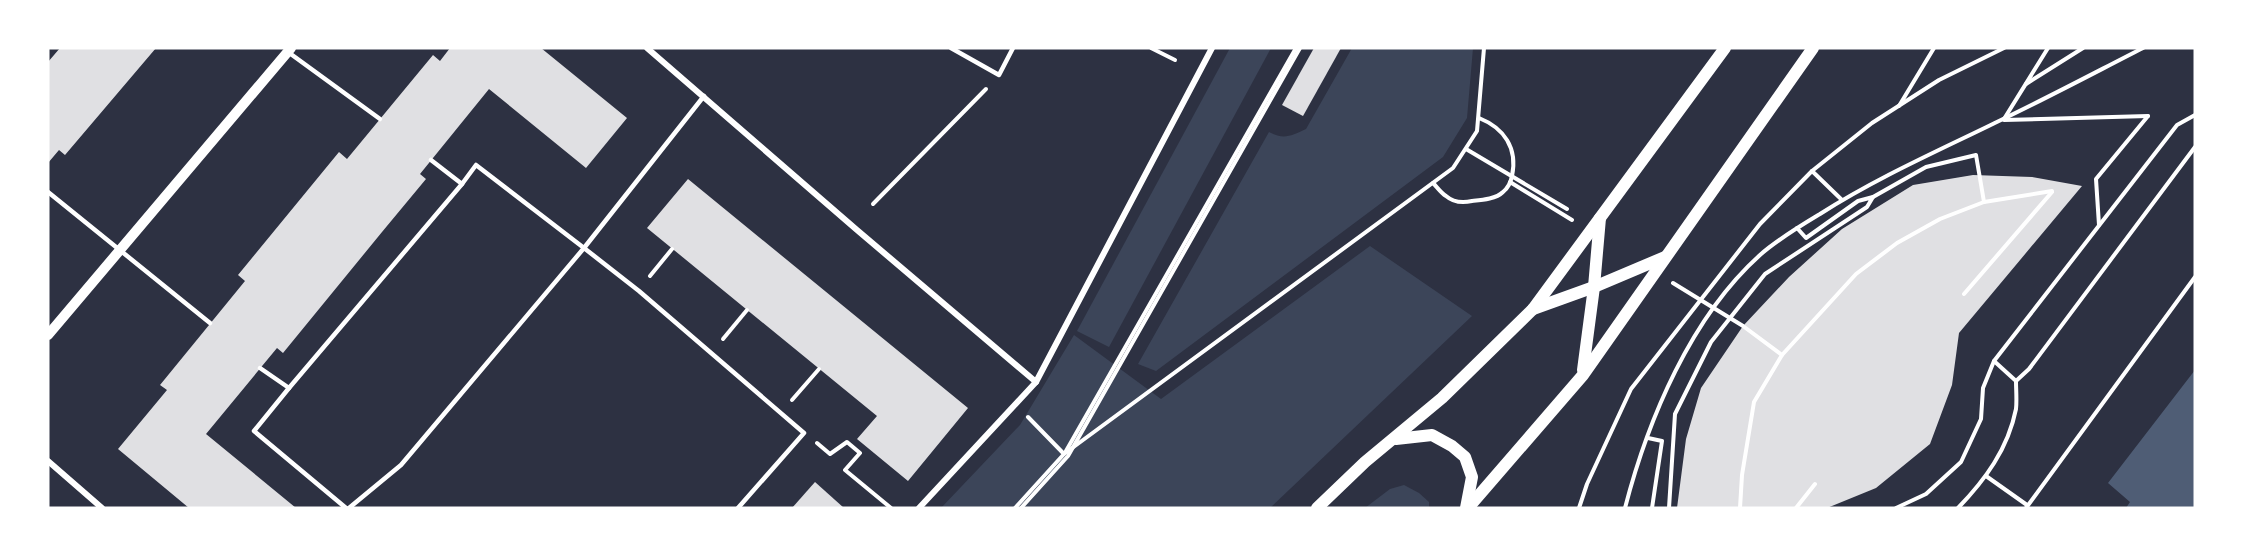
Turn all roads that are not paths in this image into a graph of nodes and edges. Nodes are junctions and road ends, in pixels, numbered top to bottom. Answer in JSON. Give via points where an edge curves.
{"nodes":[{"id":1,"x":647,"y":48,"type":"edge"},
{"id":2,"x":951,"y":48,"type":"edge"},
{"id":3,"x":1013,"y":48,"type":"edge"},
{"id":4,"x":1212,"y":48,"type":"edge"},
{"id":5,"x":1725,"y":48,"type":"edge"},
{"id":6,"x":1813,"y":48,"type":"edge"},
{"id":7,"x":289,"y":50,"type":"edge"},
{"id":8,"x":704,"y":96,"type":"junction"},
{"id":9,"x":380,"y":119,"type":"dead end"},
{"id":10,"x":431,"y":160,"type":"dead end"},
{"id":11,"x":462,"y":184,"type":"junction"},
{"id":12,"x":48,"y":192,"type":"edge"},
{"id":13,"x":1600,"y":218,"type":"junction"},
{"id":14,"x":584,"y":248,"type":"junction"},
{"id":15,"x":120,"y":251,"type":"junction"},
{"id":16,"x":1665,"y":257,"type":"junction"},
{"id":17,"x":1594,"y":287,"type":"junction"},
{"id":18,"x":1533,"y":309,"type":"junction"},
{"id":19,"x":210,"y":323,"type":"dead end"},
{"id":20,"x":48,"y":335,"type":"edge"},
{"id":21,"x":260,"y":368,"type":"dead end"},
{"id":22,"x":1583,"y":375,"type":"junction"},
{"id":23,"x":1036,"y":382,"type":"junction"},
{"id":24,"x":289,"y":388,"type":"junction"},
{"id":25,"x":1396,"y":439,"type":"junction"},
{"id":26,"x":48,"y":461,"type":"edge"},
{"id":27,"x":102,"y":508,"type":"edge"},
{"id":28,"x":347,"y":508,"type":"edge"},
{"id":29,"x":738,"y":508,"type":"edge"},
{"id":30,"x":919,"y":508,"type":"edge"},
{"id":31,"x":1317,"y":508,"type":"edge"},
{"id":32,"x":1467,"y":508,"type":"edge"}],
"edges":[{"from":1,"to":8,"type":"street"},
{"from":2,"to":3,"type":"lane","via":[[999,75]]},
{"from":4,"to":23,"type":"street"},
{"from":5,"to":13,"type":"main road"},
{"from":6,"to":16,"type":"main road"},
{"from":7,"to":9,"type":"lane"},
{"from":7,"to":15,"type":"street"},
{"from":8,"to":14,"type":"lane"},
{"from":8,"to":23,"type":"street"},
{"from":10,"to":11,"type":"lane"},
{"from":11,"to":14,"type":"lane","via":[[476,165]]},
{"from":11,"to":24,"type":"lane"},
{"from":12,"to":15,"type":"lane"},
{"from":13,"to":17,"type":"main road"},
{"from":13,"to":18,"type":"main road"},
{"from":14,"to":28,"type":"lane","via":[[401,465]]},
{"from":14,"to":29,"type":"lane","via":[[804,433]]},
{"from":15,"to":19,"type":"lane"},
{"from":15,"to":20,"type":"street"},
{"from":16,"to":17,"type":"main road"},
{"from":16,"to":22,"type":"main road"},
{"from":17,"to":18,"type":"main road"},
{"from":17,"to":22,"type":"main road"},
{"from":18,"to":25,"type":"main road"},
{"from":21,"to":24,"type":"lane"},
{"from":22,"to":32,"type":"main road"},
{"from":23,"to":30,"type":"street"},
{"from":24,"to":28,"type":"lane","via":[[254,431]]},
{"from":25,"to":31,"type":"main road","via":[[1365,462]]},
{"from":25,"to":32,"type":"main road","via":[[1432,435],[1464,457],[1472,477]]},
{"from":26,"to":27,"type":"street"}]}
